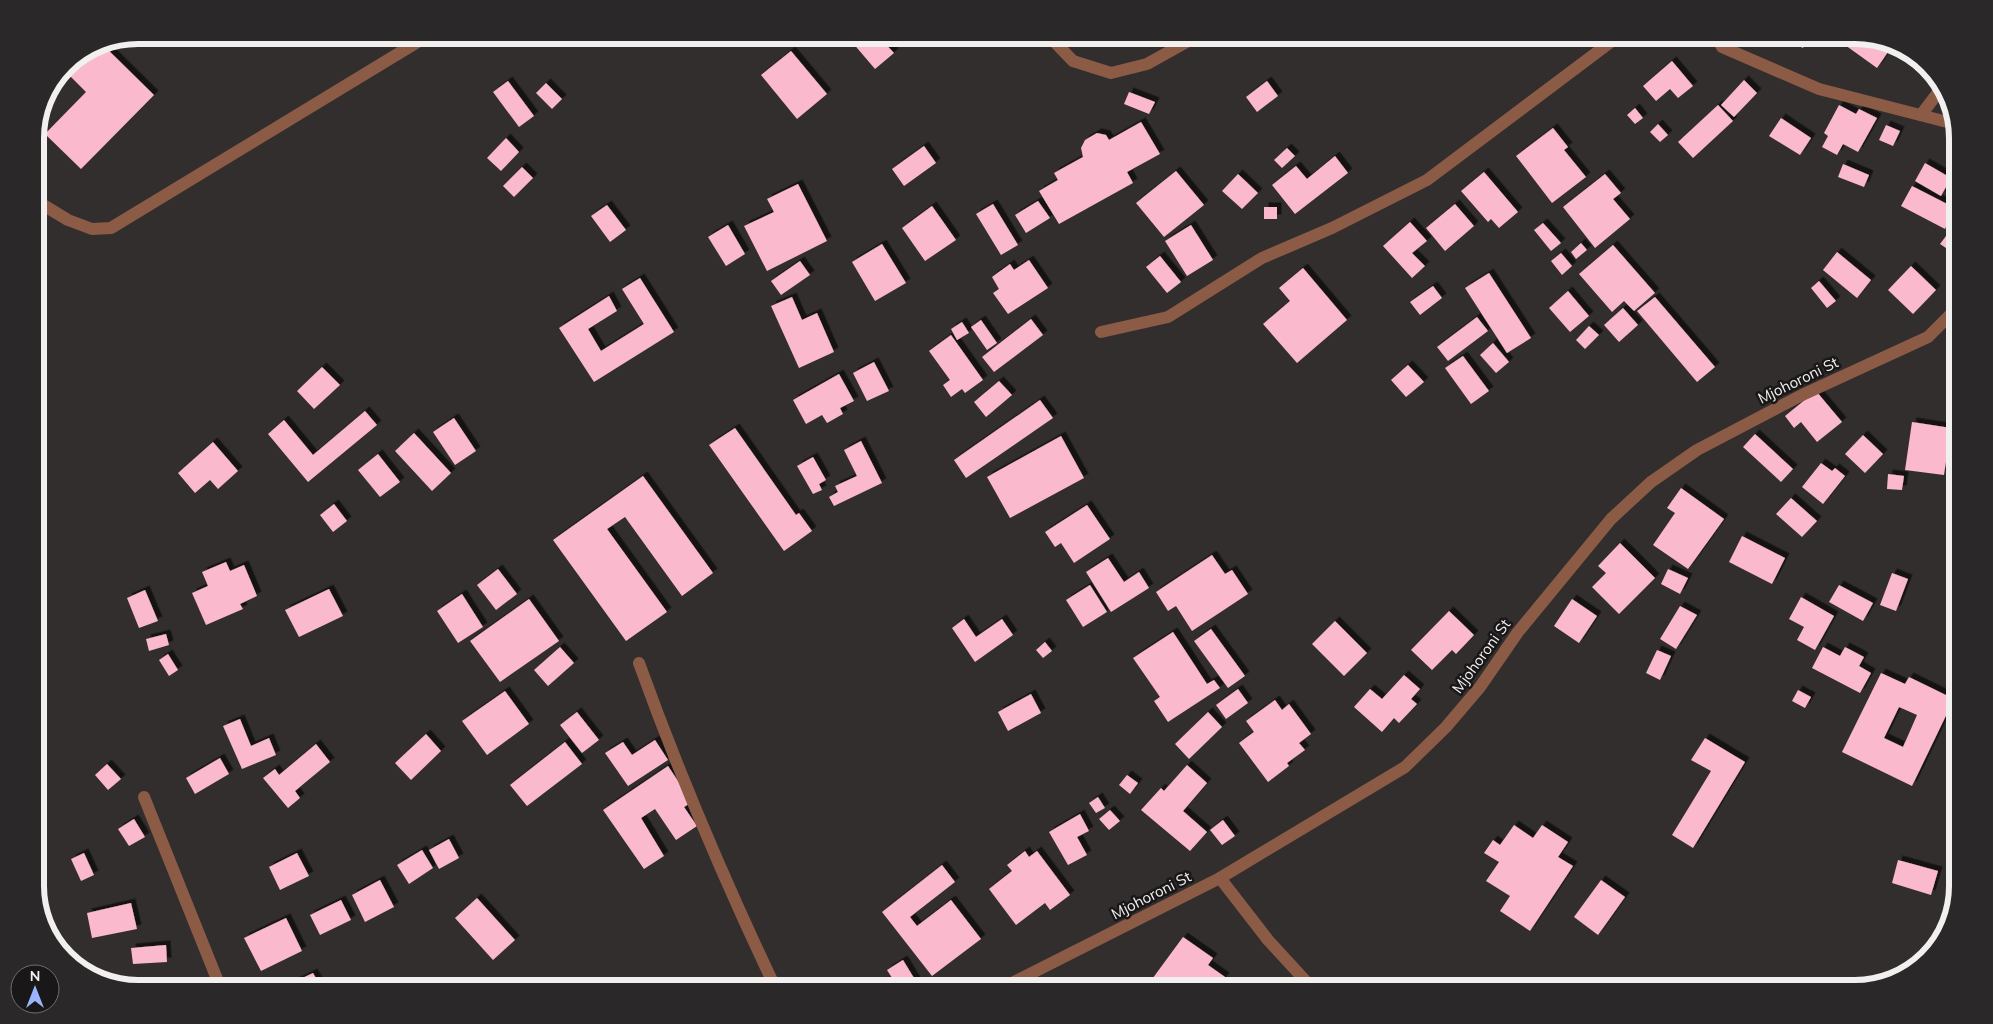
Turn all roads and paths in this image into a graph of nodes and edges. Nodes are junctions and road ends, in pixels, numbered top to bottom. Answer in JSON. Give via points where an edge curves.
{"nodes":[{"id":1,"x":414,"y":44,"type":"edge"},
{"id":2,"x":1056,"y":44,"type":"edge"},
{"id":3,"x":1183,"y":44,"type":"edge"},
{"id":4,"x":1608,"y":44,"type":"edge"},
{"id":5,"x":1720,"y":44,"type":"edge"},
{"id":6,"x":1938,"y":93,"type":"edge"},
{"id":7,"x":1921,"y":115,"type":"junction"},
{"id":8,"x":1948,"y":122,"type":"edge"},
{"id":9,"x":44,"y":205,"type":"edge"},
{"id":10,"x":1949,"y":316,"type":"edge"},
{"id":11,"x":1101,"y":332,"type":"dead end"},
{"id":12,"x":638,"y":663,"type":"dead end"},
{"id":13,"x":144,"y":797,"type":"dead end"},
{"id":14,"x":1220,"y":878,"type":"junction"},
{"id":15,"x":216,"y":980,"type":"edge"},
{"id":16,"x":772,"y":980,"type":"edge"},
{"id":17,"x":1018,"y":980,"type":"edge"},
{"id":18,"x":1305,"y":980,"type":"edge"}],
"edges":[{"from":1,"to":9,"type":"street","via":[[111,228],[92,229]]},
{"from":2,"to":3,"type":"street","via":[[1073,62],[1111,73],[1147,64]]},
{"from":4,"to":11,"type":"street","via":[[1427,180],[1332,228],[1262,258],[1168,317]]},
{"from":5,"to":7,"type":"street","via":[[1722,48],[1819,89]]},
{"from":6,"to":7,"type":"street"},
{"from":7,"to":8,"type":"street"},
{"from":10,"to":14,"type":"street","name":"Mjohoroni St","via":[[1928,337],[1696,450],[1651,482],[1611,518],[1518,632],[1480,688],[1405,767]]},
{"from":12,"to":16,"type":"street","via":[[736,905]]},
{"from":13,"to":15,"type":"street"},
{"from":14,"to":17,"type":"street","name":"Mjohoroni St"},
{"from":14,"to":18,"type":"street","via":[[1268,940]]}]}
